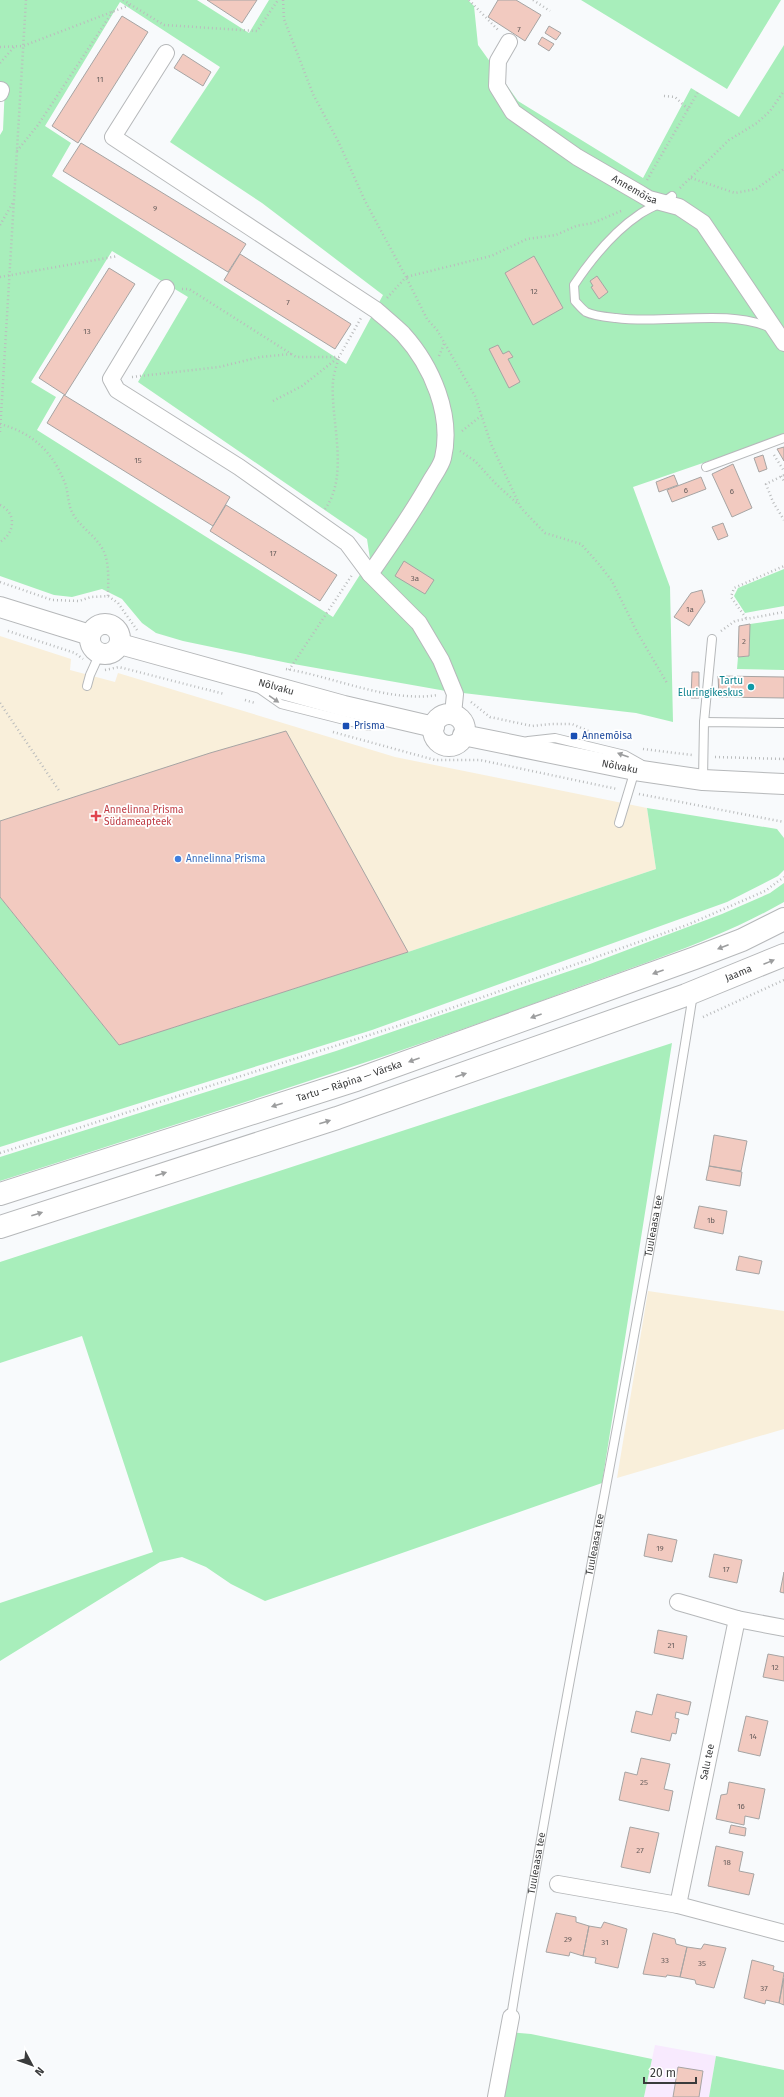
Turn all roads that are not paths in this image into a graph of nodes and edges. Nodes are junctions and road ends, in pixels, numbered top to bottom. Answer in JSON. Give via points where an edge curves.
{"nodes":[{"id":1,"x":509,"y":42,"type":"road end"},
{"id":2,"x":166,"y":53,"type":"dead end"},
{"id":3,"x":656,"y":198,"type":"junction"},
{"id":4,"x":166,"y":288,"type":"road end"},
{"id":5,"x":780,"y":337,"type":"edge"},
{"id":6,"x":784,"y":438,"type":"edge"},
{"id":7,"x":706,"y":467,"type":"dead end"},
{"id":8,"x":370,"y":574,"type":"junction"},
{"id":9,"x":0,"y":606,"type":"edge"},
{"id":10,"x":90,"y":635,"type":"junction"},
{"id":11,"x":712,"y":639,"type":"road end"},
{"id":12,"x":120,"y":644,"type":"junction"},
{"id":13,"x":100,"y":653,"type":"junction"},
{"id":14,"x":87,"y":686,"type":"dead end"},
{"id":15,"x":453,"y":714,"type":"junction"},
{"id":16,"x":704,"y":722,"type":"junction"},
{"id":17,"x":784,"y":723,"type":"edge"},
{"id":18,"x":434,"y":727,"type":"junction"},
{"id":19,"x":463,"y":735,"type":"junction"},
{"id":20,"x":508,"y":744,"type":"junction"},
{"id":21,"x":635,"y":770,"type":"junction"},
{"id":22,"x":658,"y":773,"type":"junction"},
{"id":23,"x":704,"y":780,"type":"junction"},
{"id":24,"x":782,"y":785,"type":"edge"},
{"id":25,"x":619,"y":823,"type":"dead end"},
{"id":26,"x":784,"y":919,"type":"edge"},
{"id":27,"x":784,"y":955,"type":"edge"},
{"id":28,"x":694,"y":992,"type":"junction"},
{"id":29,"x":0,"y":1194,"type":"edge"},
{"id":30,"x":0,"y":1227,"type":"edge"},
{"id":31,"x":678,"y":1602,"type":"dead end"},
{"id":32,"x":737,"y":1619,"type":"junction"},
{"id":33,"x":784,"y":1628,"type":"edge"},
{"id":34,"x":558,"y":1884,"type":"dead end"},
{"id":35,"x":678,"y":1905,"type":"junction"},
{"id":36,"x":784,"y":1933,"type":"edge"},
{"id":37,"x":511,"y":2017,"type":"joint"},
{"id":38,"x":496,"y":2097,"type":"edge"}],
"edges":[{"from":1,"to":3,"type":"street","name":"Annemõisa","via":[[498,61],[497,86],[513,112],[577,157]]},
{"from":2,"to":8,"type":"street","via":[[113,137],[372,308],[403,334],[434,384],[442,406],[446,432],[443,459],[416,507]]},
{"from":3,"to":5,"type":"street","name":"Annemõisa","via":[[679,207],[703,223]]},
{"from":3,"to":5,"type":"lane","via":[[603,247],[574,284],[575,301],[586,312],[602,317],[627,320],[757,322]]},
{"from":4,"to":8,"type":"street","via":[[111,379],[117,390],[239,468],[347,543]]},
{"from":6,"to":7,"type":"lane"},
{"from":8,"to":15,"type":"street","via":[[419,623],[441,660],[454,694]]},
{"from":9,"to":10,"type":"street"},
{"from":10,"to":12,"type":"street","via":[[100,624],[110,624],[120,633]]},
{"from":10,"to":13,"type":"street","via":[[91,645]]},
{"from":11,"to":16,"type":"lane"},
{"from":12,"to":13,"type":"street","via":[[111,654]]},
{"from":12,"to":18,"type":"street","name":"Nõlvaku"},
{"from":13,"to":14,"type":"lane"},
{"from":15,"to":18,"type":"street","via":[[440,716]]},
{"from":15,"to":19,"type":"street","via":[[461,720]]},
{"from":16,"to":17,"type":"lane"},
{"from":16,"to":23,"type":"lane"},
{"from":18,"to":19,"type":"street","via":[[434,737],[445,746],[454,745]]},
{"from":19,"to":20,"type":"street","name":"Nõlvaku"},
{"from":20,"to":21,"type":"street","name":"Nõlvaku"},
{"from":22,"to":20,"type":"lane","one_way":true,"via":[[626,755],[555,738]]},
{"from":21,"to":22,"type":"street","name":"Nõlvaku"},
{"from":21,"to":25,"type":"lane"},
{"from":22,"to":23,"type":"street","name":"Nõlvaku"},
{"from":23,"to":24,"type":"street","name":"Nõlvaku"},
{"from":26,"to":29,"type":"main road","name":"Tartu — Räpina — Värska","one_way":true,"via":[[742,940],[695,958],[356,1080]]},
{"from":28,"to":27,"type":"main road","name":"Jaama","one_way":true},
{"from":30,"to":28,"type":"main road","one_way":true,"via":[[337,1118]]},
{"from":28,"to":37,"type":"lane","name":"Tuuleaasa tee","via":[[663,1182],[537,1859]]},
{"from":31,"to":32,"type":"street"},
{"from":32,"to":33,"type":"street"},
{"from":32,"to":35,"type":"street","name":"Salu tee"},
{"from":34,"to":35,"type":"street"},
{"from":35,"to":36,"type":"street"},
{"from":37,"to":38,"type":"street","name":"Tuuleaasa tee"}]}
